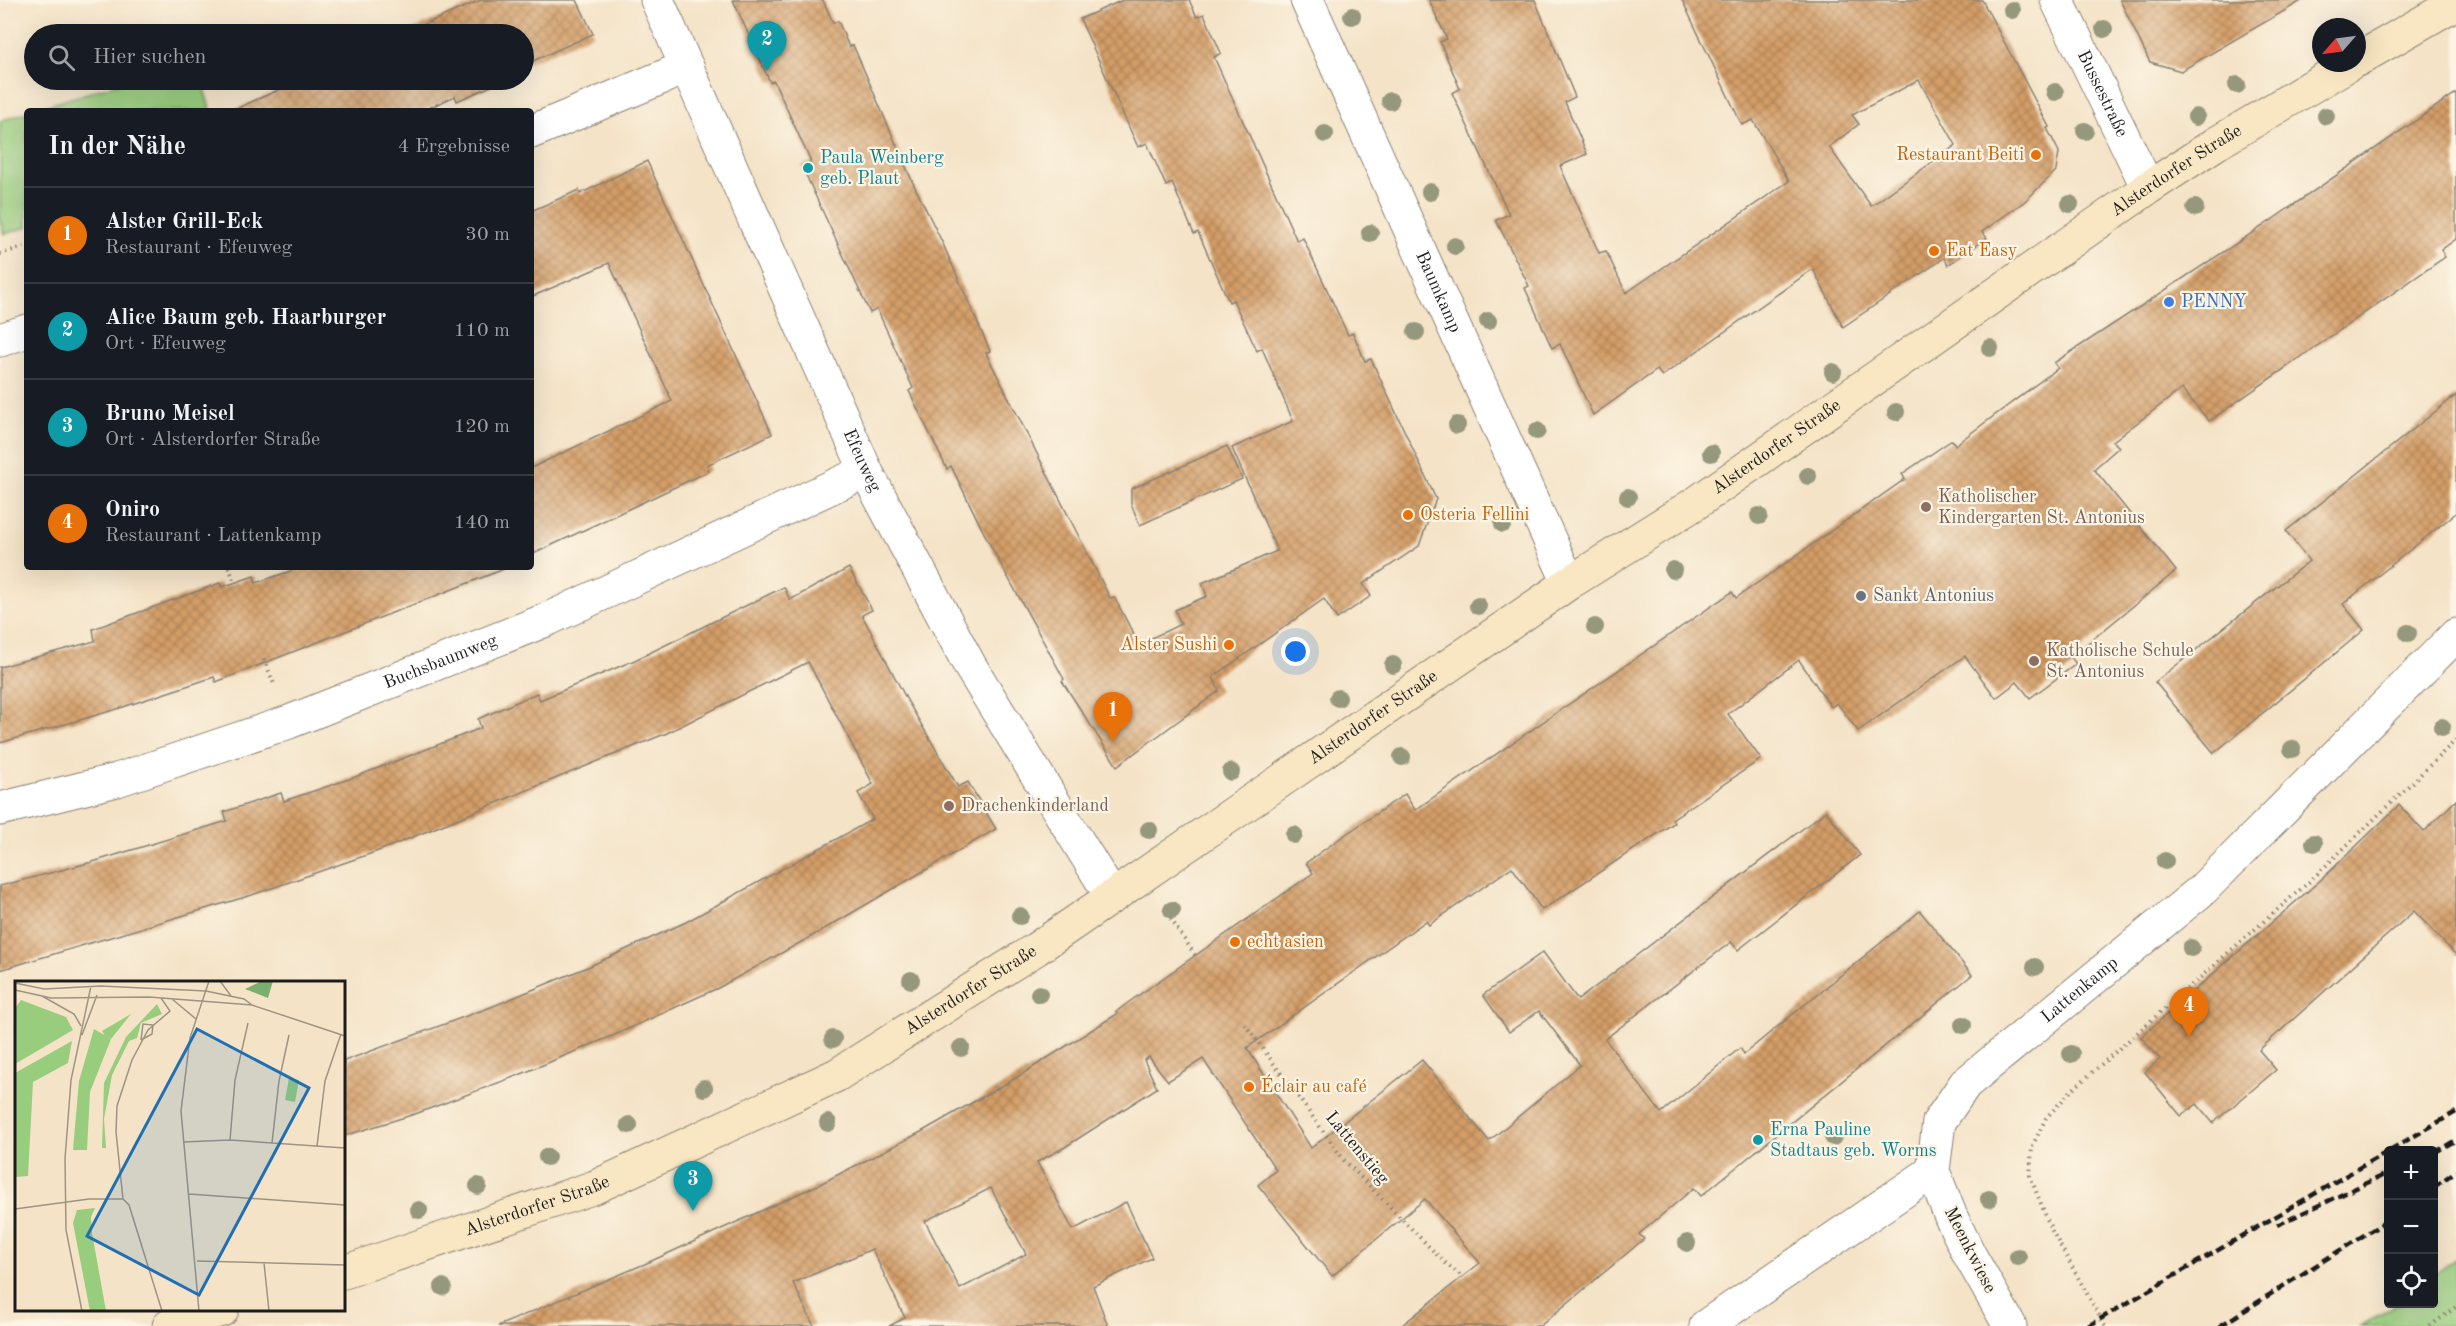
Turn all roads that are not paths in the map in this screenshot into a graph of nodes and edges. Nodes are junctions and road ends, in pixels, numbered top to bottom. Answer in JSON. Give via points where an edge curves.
{"nodes":[{"id":1,"x":657,"y":0,"type":"edge"},
{"id":2,"x":1307,"y":0,"type":"edge"},
{"id":3,"x":2057,"y":0,"type":"edge"},
{"id":4,"x":2456,"y":3,"type":"edge"},
{"id":5,"x":2366,"y":55,"type":"edge"},
{"id":6,"x":687,"y":68,"type":"junction"},
{"id":7,"x":2336,"y":72,"type":"edge"},
{"id":8,"x":534,"y":131,"type":"edge"},
{"id":9,"x":2148,"y":188,"type":"junction"},
{"id":10,"x":24,"y":332,"type":"edge"},
{"id":11,"x":0,"y":340,"type":"edge"},
{"id":12,"x":866,"y":471,"type":"junction"},
{"id":13,"x":1569,"y":583,"type":"junction"},
{"id":14,"x":2456,"y":635,"type":"edge"},
{"id":15,"x":0,"y":810,"type":"edge"},
{"id":16,"x":1112,"y":897,"type":"junction"},
{"id":17,"x":1933,"y":1171,"type":"junction"},
{"id":18,"x":345,"y":1272,"type":"edge"},
{"id":19,"x":219,"y":1311,"type":"edge"},
{"id":20,"x":169,"y":1326,"type":"edge"},
{"id":21,"x":1706,"y":1326,"type":"edge"},
{"id":22,"x":2010,"y":1326,"type":"edge"}],
"edges":[{"from":1,"to":6,"type":"street","name":"Efeuweg"},
{"from":2,"to":13,"type":"street","name":"Baumkamp"},
{"from":3,"to":9,"type":"street","name":"Bussestraße"},
{"from":4,"to":5,"type":"street"},
{"from":6,"to":8,"type":"street"},
{"from":6,"to":12,"type":"street","name":"Efeuweg"},
{"from":7,"to":9,"type":"street","name":"Alsterdorfer Straße"},
{"from":9,"to":13,"type":"street","name":"Alsterdorfer Straße","via":[[1696,503]]},
{"from":10,"to":11,"type":"street"},
{"from":12,"to":15,"type":"street","name":"Buchsbaumweg","via":[[546,620],[289,722],[117,780]]},
{"from":12,"to":16,"type":"street","name":"Efeuweg","via":[[970,666]]},
{"from":13,"to":16,"type":"street","name":"Alsterdorfer Straße"},
{"from":14,"to":17,"type":"street","name":"Lattenkamp","via":[[2202,890],[1965,1084],[1939,1122]]},
{"from":16,"to":18,"type":"street","name":"Alsterdorfer Straße","via":[[1036,950],[837,1075],[596,1187]]},
{"from":17,"to":21,"type":"street"},
{"from":17,"to":22,"type":"street","name":"Meenkwiese","via":[[1969,1254]]},
{"from":19,"to":20,"type":"street"}]}
